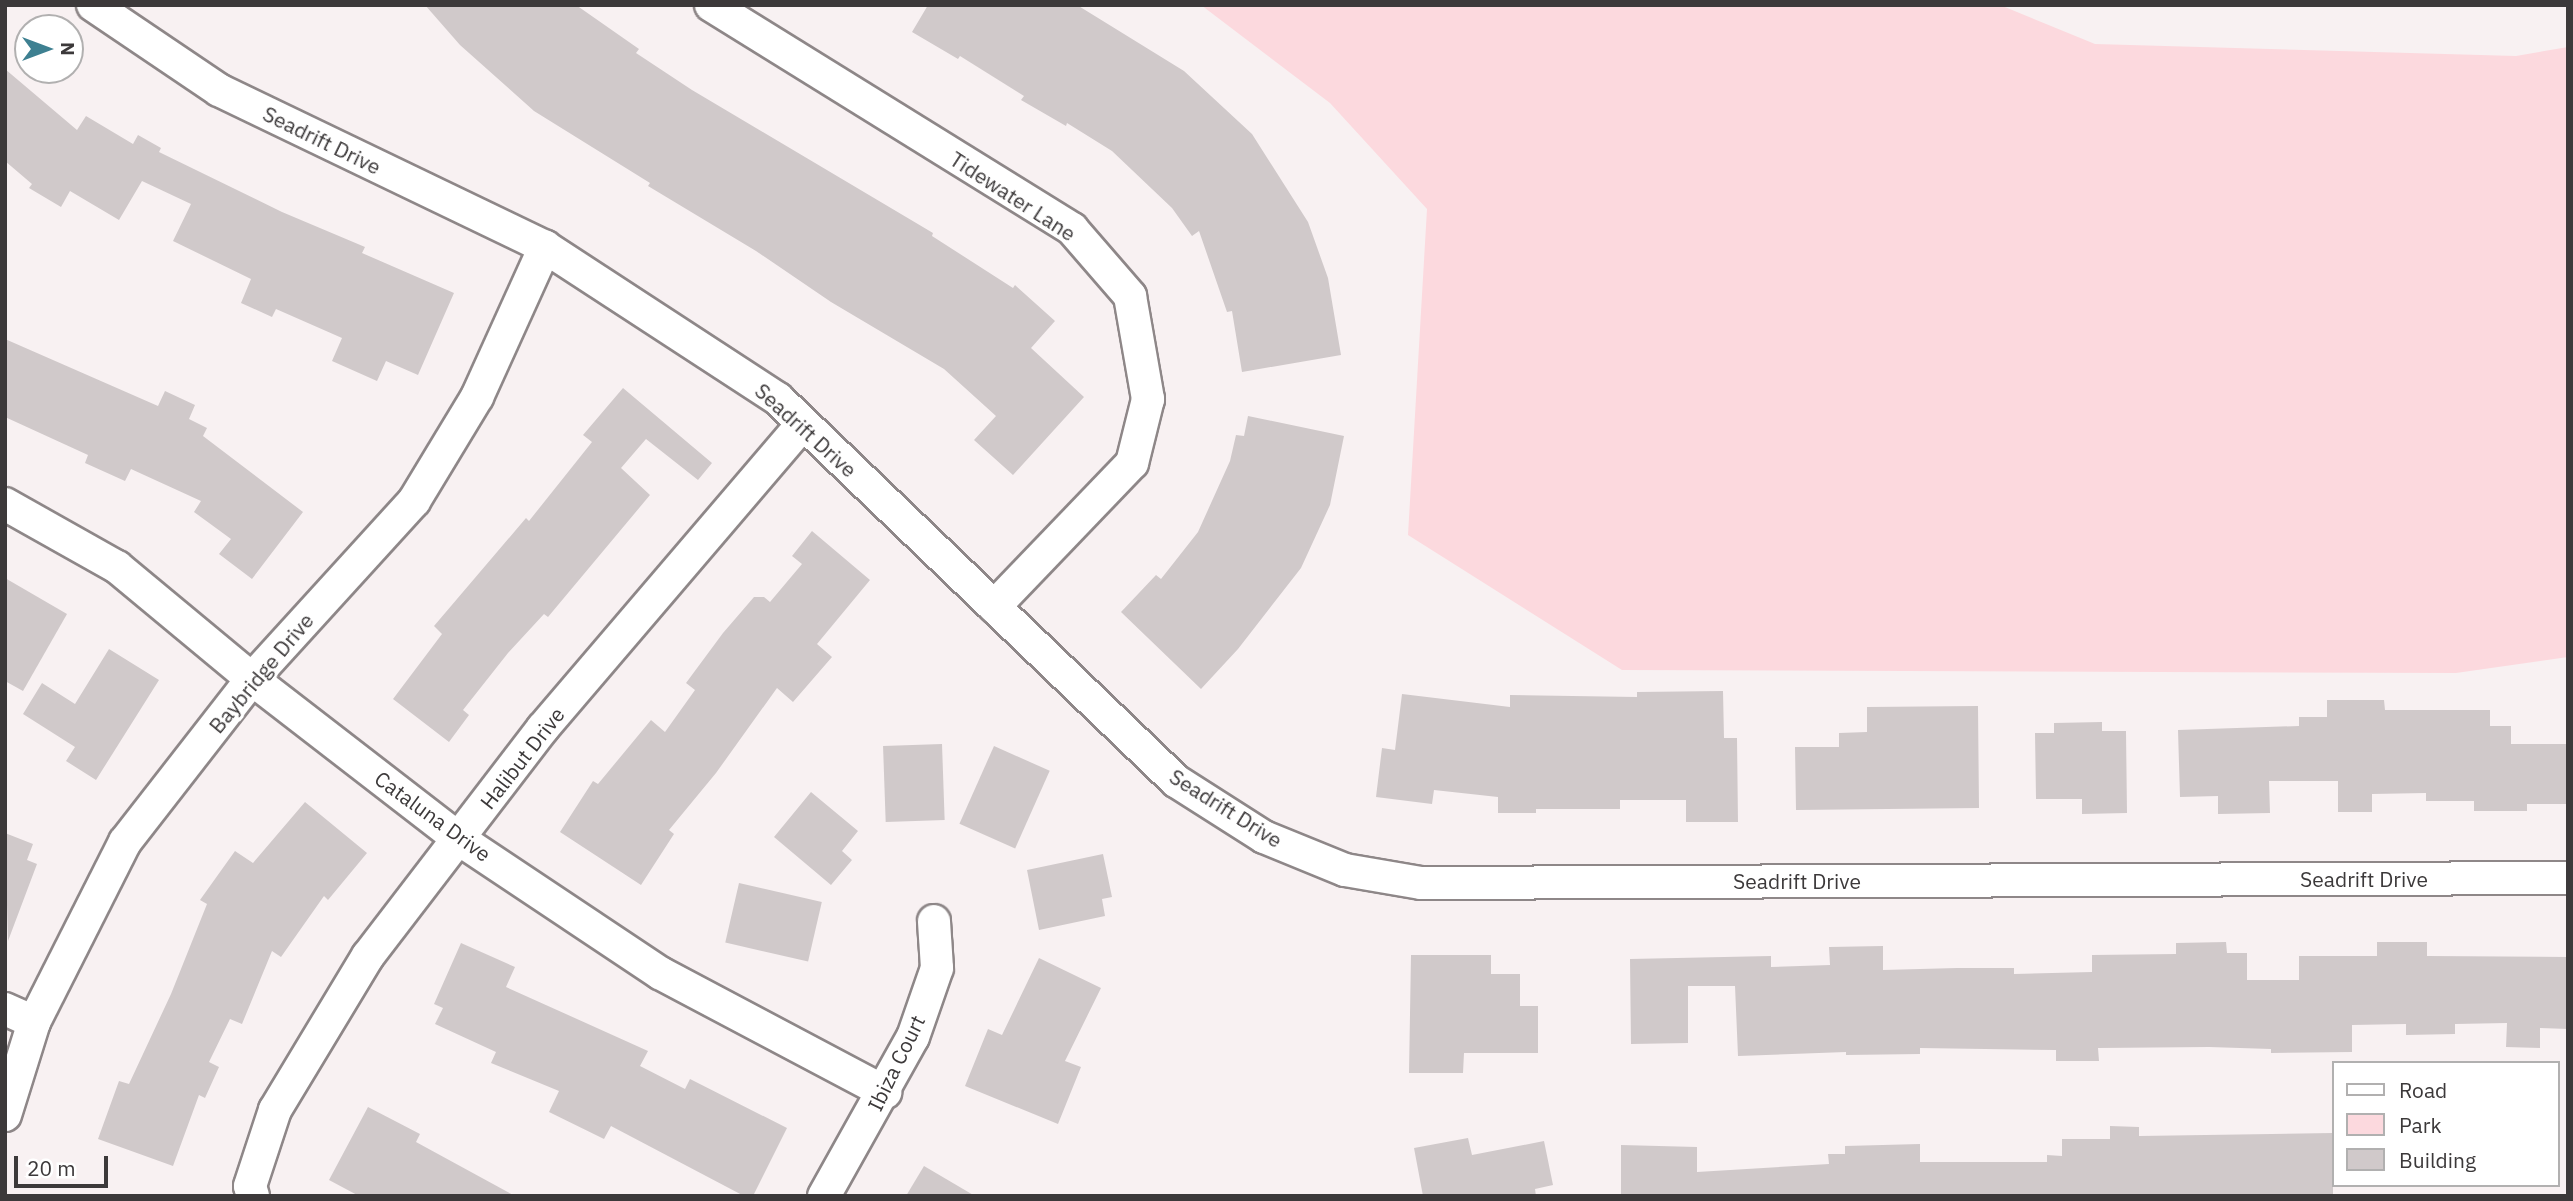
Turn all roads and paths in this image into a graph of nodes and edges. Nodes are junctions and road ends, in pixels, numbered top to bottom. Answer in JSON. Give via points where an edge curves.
{"nodes":[{"id":1,"x":93,"y":5,"type":"edge"},
{"id":2,"x":711,"y":5,"type":"edge"},
{"id":3,"x":545,"y":247,"type":"junction"},
{"id":4,"x":803,"y":424,"type":"junction"},
{"id":5,"x":5,"y":504,"type":"edge"},
{"id":6,"x":994,"y":607,"type":"junction"},
{"id":7,"x":252,"y":679,"type":"junction"},
{"id":8,"x":459,"y":839,"type":"junction"},
{"id":9,"x":2568,"y":878,"type":"edge"},
{"id":10,"x":934,"y":921,"type":"dead end"},
{"id":11,"x":5,"y":1009,"type":"edge"},
{"id":12,"x":34,"y":1022,"type":"junction"},
{"id":13,"x":885,"y":1093,"type":"junction"},
{"id":14,"x":5,"y":1115,"type":"edge"},
{"id":15,"x":253,"y":1196,"type":"edge"},
{"id":16,"x":824,"y":1196,"type":"edge"}],
"edges":[{"from":1,"to":3,"type":"street","name":"Seadrift Drive","via":[[219,90]]},
{"from":2,"to":6,"type":"street","name":"Tidewater Lane","via":[[1072,229],[1130,296],[1148,400],[1132,463]]},
{"from":3,"to":4,"type":"street","name":"Seadrift Drive","via":[[674,328],[778,400]]},
{"from":3,"to":7,"type":"street","name":"Baybridge Drive","via":[[477,397],[414,501]]},
{"from":4,"to":6,"type":"street","name":"Seadrift Drive"},
{"from":4,"to":8,"type":"street","name":"Halibut Drive","via":[[543,728]]},
{"from":5,"to":7,"type":"street","name":"Cataluna Drive","via":[[117,567]]},
{"from":6,"to":9,"type":"street","name":"Seadrift Drive","via":[[1176,781],[1264,837],[1345,870],[1421,883]]},
{"from":7,"to":8,"type":"street","name":"Cataluna Drive"},
{"from":7,"to":12,"type":"street","name":"Baybridge Drive","via":[[125,842]]},
{"from":8,"to":13,"type":"street","name":"Cataluna Drive","via":[[660,973]]},
{"from":8,"to":15,"type":"street","name":"Halibut Drive","via":[[368,956],[275,1110],[250,1186]]},
{"from":10,"to":13,"type":"street","name":"Ibiza Court","via":[[937,968],[913,1037]]},
{"from":11,"to":12,"type":"street"},
{"from":12,"to":14,"type":"street","name":"Baybridge Drive"},
{"from":13,"to":16,"type":"street","name":"Ibiza Court"}]}
